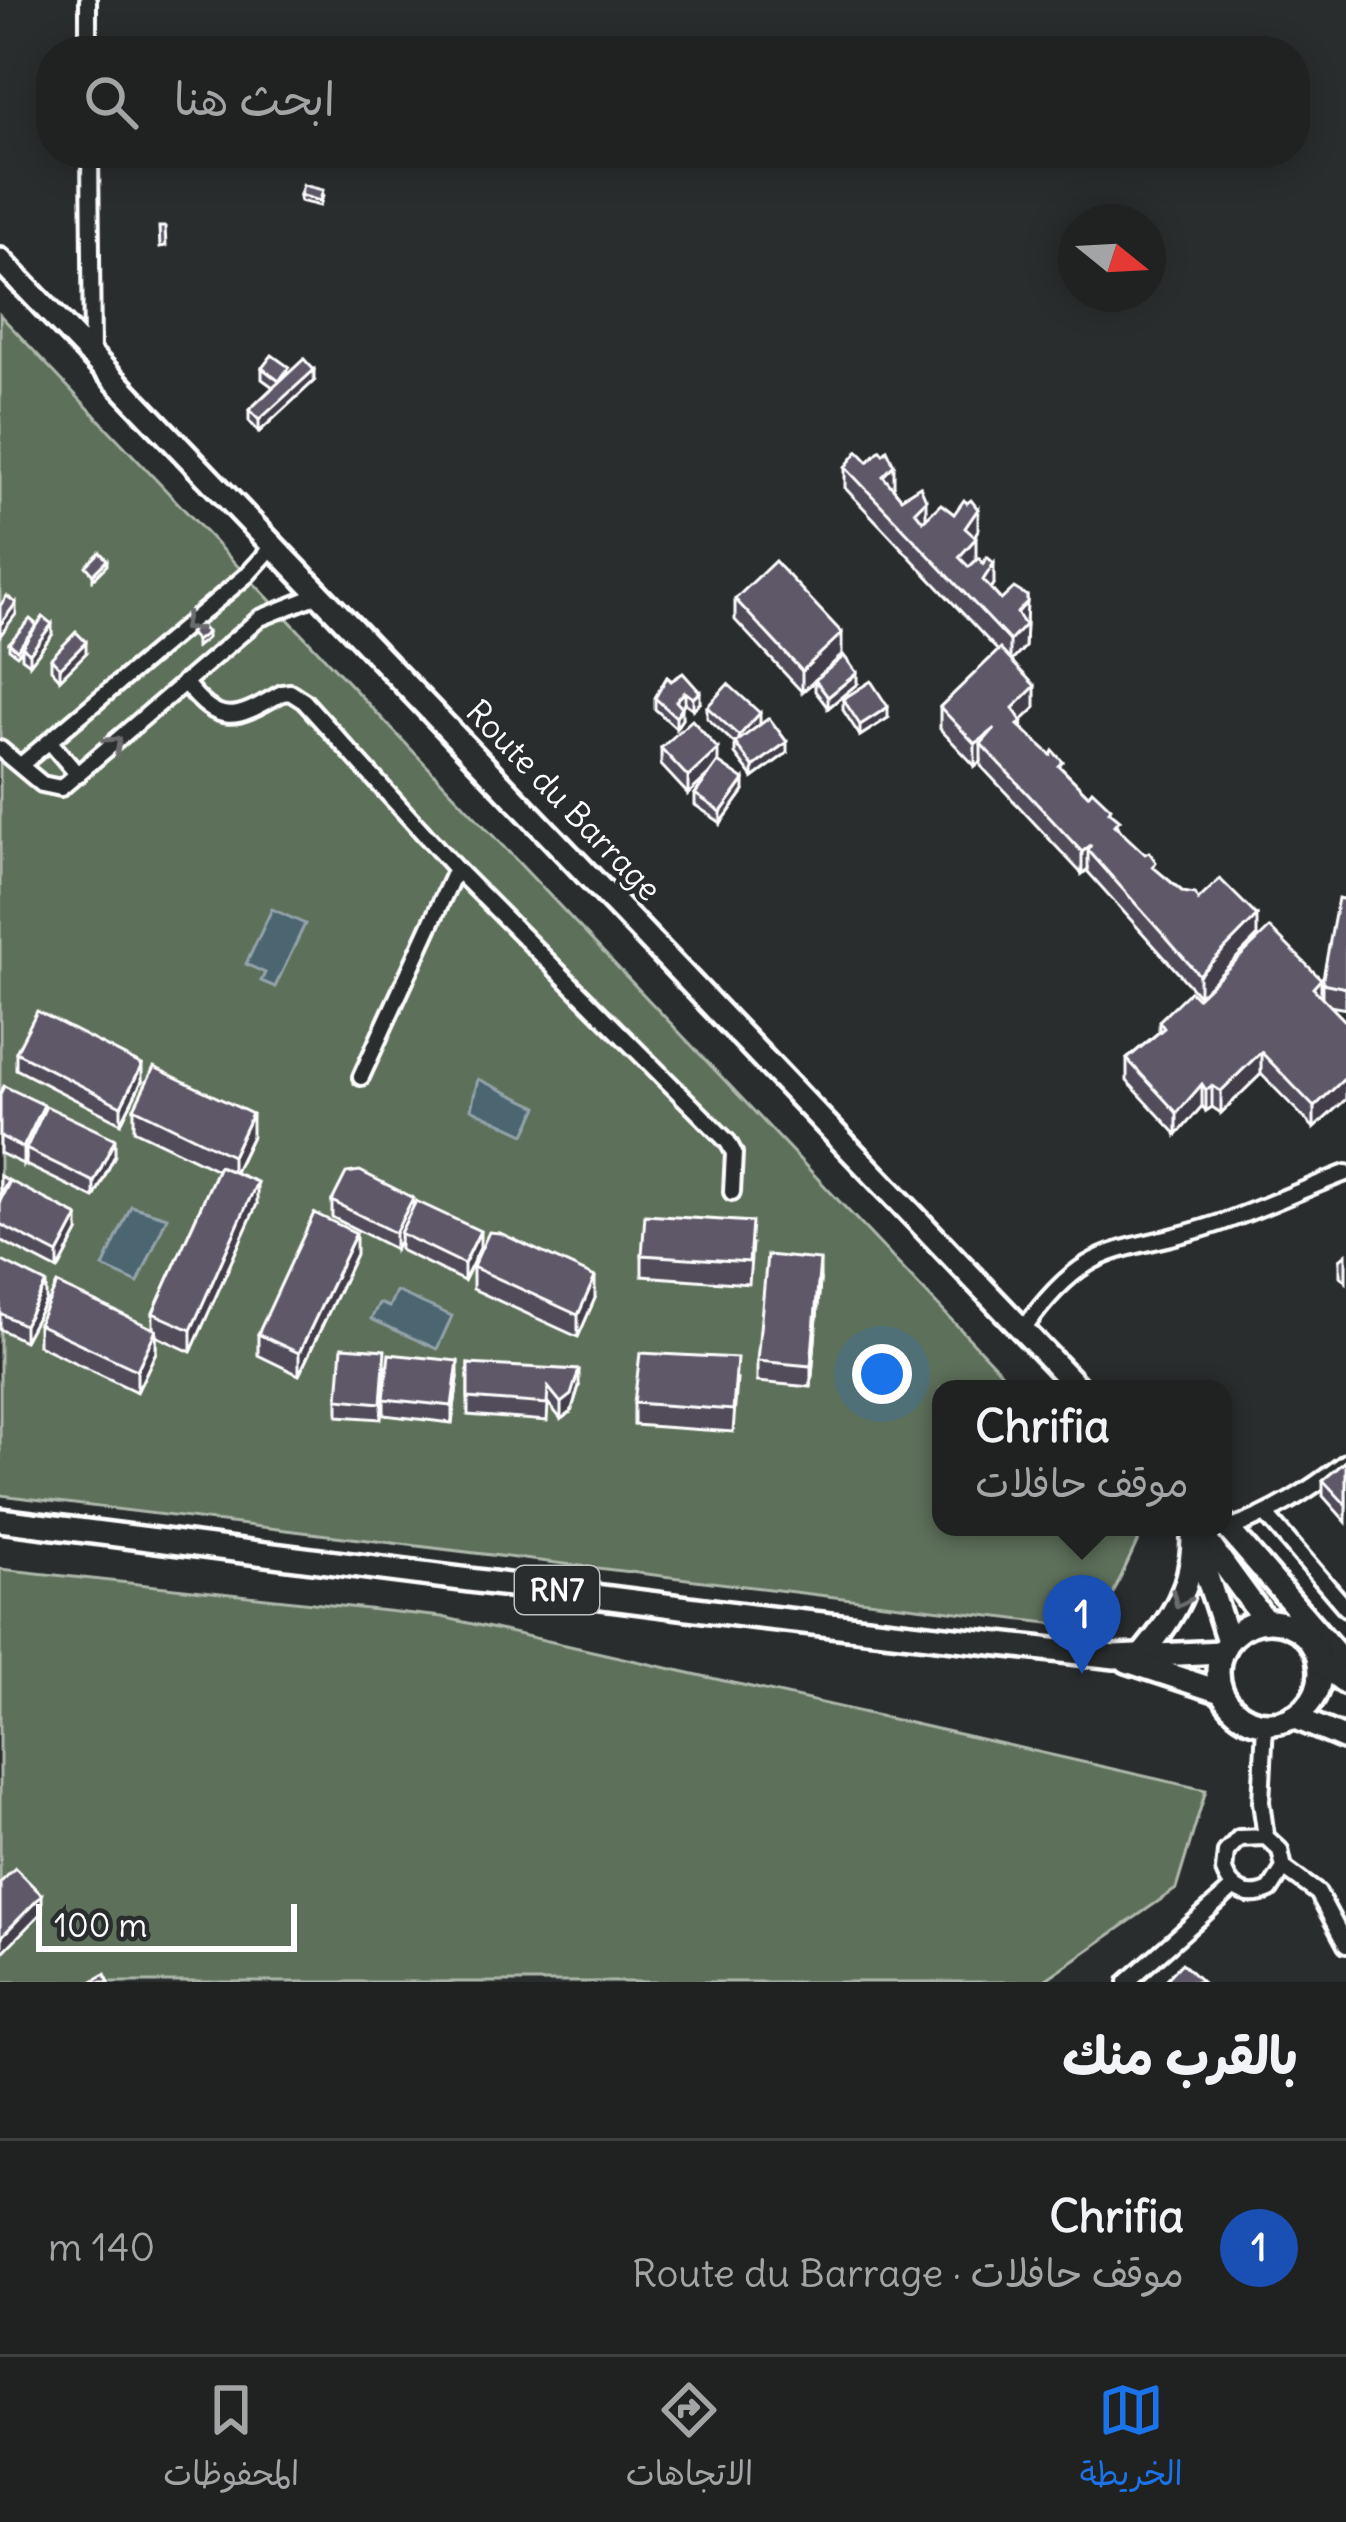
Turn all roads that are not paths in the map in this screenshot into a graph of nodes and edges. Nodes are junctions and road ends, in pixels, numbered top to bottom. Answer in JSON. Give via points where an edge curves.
{"nodes":[{"id":1,"x":88,"y":0,"type":"edge"},
{"id":2,"x":88,"y":36,"type":"edge"},
{"id":3,"x":90,"y":168,"type":"edge"},
{"id":4,"x":0,"y":260,"type":"edge"},
{"id":5,"x":92,"y":356,"type":"junction"},
{"id":6,"x":275,"y":544,"type":"junction"},
{"id":7,"x":321,"y":594,"type":"junction"},
{"id":8,"x":184,"y":682,"type":"junction"},
{"id":9,"x":50,"y":742,"type":"junction"},
{"id":10,"x":0,"y":749,"type":"edge"},
{"id":11,"x":22,"y":764,"type":"junction"},
{"id":12,"x":78,"y":776,"type":"junction"},
{"id":13,"x":456,"y":869,"type":"junction"},
{"id":14,"x":361,"y":1077,"type":"dead end"},
{"id":15,"x":1346,"y":1173,"type":"edge"},
{"id":16,"x":732,"y":1192,"type":"dead end"},
{"id":17,"x":1023,"y":1330,"type":"junction"},
{"id":18,"x":1070,"y":1380,"type":"edge"},
{"id":19,"x":1346,"y":1462,"type":"edge"},
{"id":20,"x":1267,"y":1516,"type":"junction"},
{"id":21,"x":0,"y":1520,"type":"edge"},
{"id":22,"x":1232,"y":1525,"type":"edge"},
{"id":23,"x":1232,"y":1533,"type":"edge"},
{"id":24,"x":1193,"y":1536,"type":"edge"},
{"id":25,"x":1195,"y":1536,"type":"edge"},
{"id":26,"x":1198,"y":1536,"type":"edge"},
{"id":27,"x":1346,"y":1608,"type":"edge"},
{"id":28,"x":1265,"y":1621,"type":"junction"},
{"id":29,"x":1225,"y":1647,"type":"junction"},
{"id":30,"x":1141,"y":1656,"type":"junction"},
{"id":31,"x":1115,"y":1657,"type":"junction"},
{"id":32,"x":1319,"y":1663,"type":"junction"},
{"id":33,"x":1346,"y":1665,"type":"edge"},
{"id":34,"x":1346,"y":1684,"type":"edge"},
{"id":35,"x":1221,"y":1693,"type":"junction"},
{"id":36,"x":1294,"y":1717,"type":"junction"},
{"id":37,"x":1265,"y":1724,"type":"junction"},
{"id":38,"x":1346,"y":1739,"type":"edge"},
{"id":39,"x":1261,"y":1802,"type":"junction"},
{"id":40,"x":1249,"y":1835,"type":"junction"},
{"id":41,"x":1266,"y":1837,"type":"junction"},
{"id":42,"x":1284,"y":1868,"type":"junction"},
{"id":43,"x":1233,"y":1888,"type":"junction"},
{"id":44,"x":1346,"y":1945,"type":"edge"},
{"id":45,"x":1127,"y":1982,"type":"edge"}],
"edges":[{"from":1,"to":2,"type":"street"},
{"from":3,"to":5,"type":"street"},
{"from":4,"to":5,"type":"main road","name":"Route du Barrage"},
{"from":5,"to":6,"type":"main road","name":"Route du Barrage"},
{"from":6,"to":7,"type":"main road","name":"Route du Barrage"},
{"from":6,"to":9,"type":"street","one_way":true},
{"from":7,"to":8,"type":"street","via":[[260,618]]},
{"from":7,"to":17,"type":"main road","name":"Route du Barrage"},
{"from":12,"to":8,"type":"street","one_way":true},
{"from":8,"to":13,"type":"street","via":[[204,706],[238,717],[282,693],[296,694]]},
{"from":9,"to":11,"type":"street"},
{"from":9,"to":12,"type":"street"},
{"from":10,"to":11,"type":"street"},
{"from":11,"to":12,"type":"street","via":[[51,789]]},
{"from":13,"to":14,"type":"street"},
{"from":13,"to":16,"type":"street","via":[[728,1142]]},
{"from":15,"to":17,"type":"street","via":[[1222,1223],[1104,1252],[1064,1280]]},
{"from":17,"to":18,"type":"main road","name":"Route du Barrage"},
{"from":19,"to":20,"type":"street"},
{"from":20,"to":22,"type":"street"},
{"from":20,"to":27,"type":"street"},
{"from":21,"to":31,"type":"main road","number":"RN7"},
{"from":23,"to":33,"type":"main road"},
{"from":24,"to":30,"type":"main road","one_way":true,"via":[[1183,1599]]},
{"from":25,"to":29,"type":"main road"},
{"from":26,"to":28,"type":"main road"},
{"from":28,"to":29,"type":"main road","number":"RN7","via":[[1238,1631]]},
{"from":28,"to":32,"type":"main road","via":[[1305,1636]]},
{"from":29,"to":30,"type":"main road","number":"RN7"},
{"from":29,"to":35,"type":"main road"},
{"from":30,"to":31,"type":"main road","number":"RN7"},
{"from":31,"to":35,"type":"main road","number":"RN7"},
{"from":32,"to":34,"type":"main road"},
{"from":32,"to":36,"type":"main road","via":[[1315,1694]]},
{"from":35,"to":37,"type":"main road","number":"RN7","via":[[1239,1714]]},
{"from":36,"to":37,"type":"main road"},
{"from":36,"to":38,"type":"main road"},
{"from":37,"to":39,"type":"street"},
{"from":39,"to":40,"type":"street"},
{"from":39,"to":41,"type":"street"},
{"from":40,"to":41,"type":"street"},
{"from":40,"to":43,"type":"street","via":[[1232,1844],[1223,1862]]},
{"from":41,"to":42,"type":"street"},
{"from":42,"to":43,"type":"street","via":[[1262,1894]]},
{"from":42,"to":44,"type":"street","via":[[1318,1893]]},
{"from":43,"to":45,"type":"street"}]}
